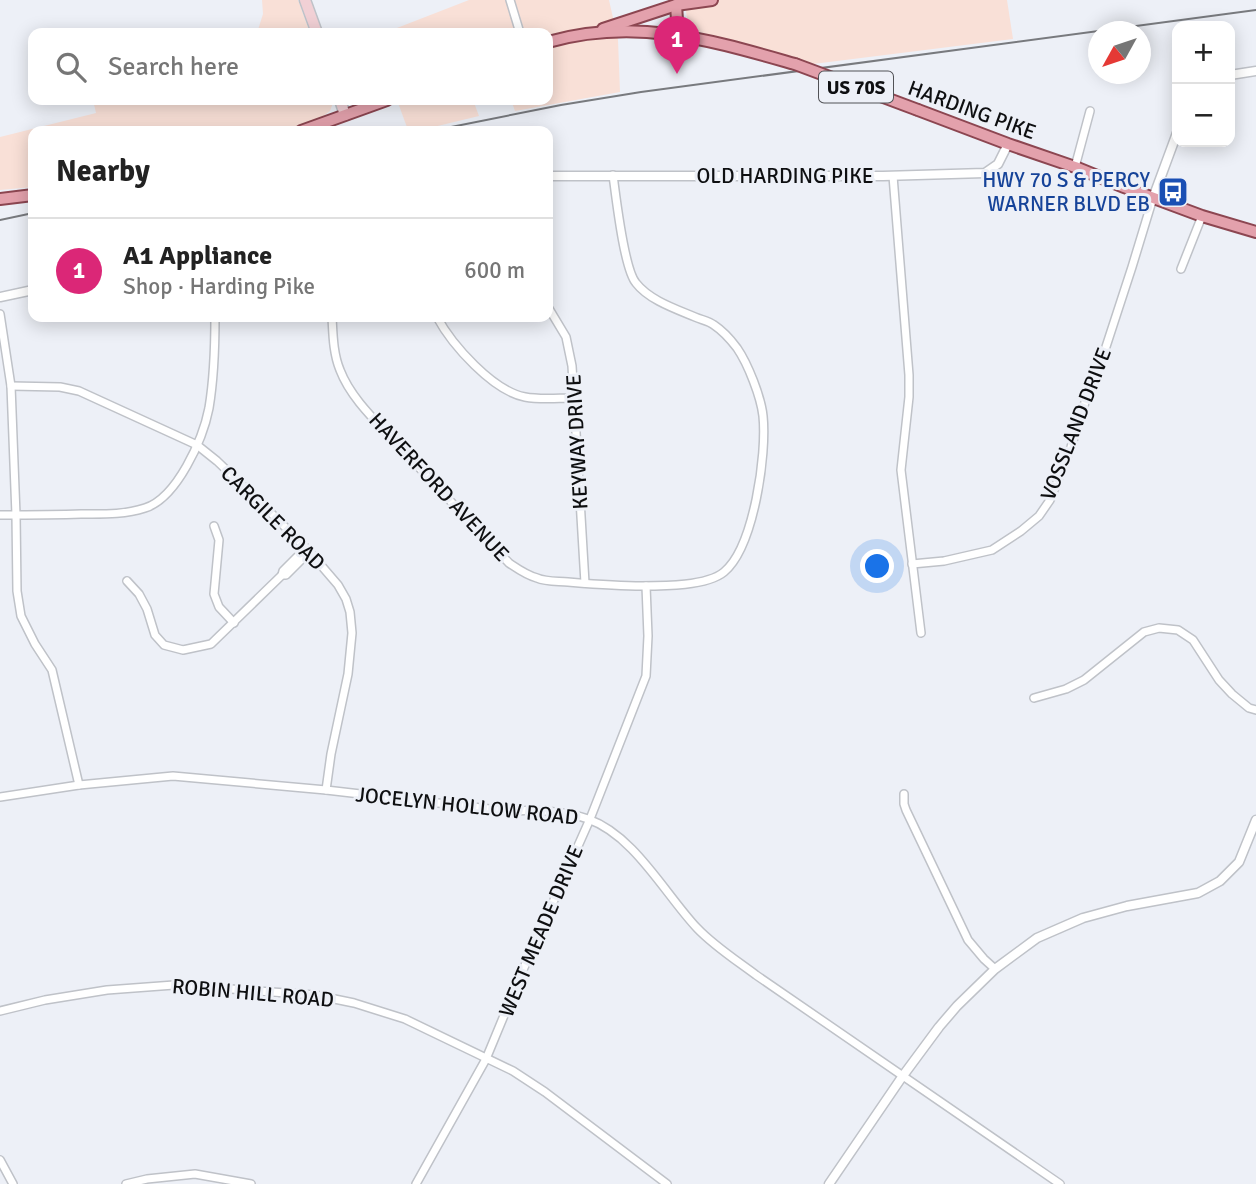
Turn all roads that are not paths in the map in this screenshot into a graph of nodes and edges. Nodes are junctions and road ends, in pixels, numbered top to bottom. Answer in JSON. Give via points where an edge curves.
{"nodes":[{"id":1,"x":305,"y":0,"type":"edge"},
{"id":2,"x":510,"y":0,"type":"edge"},
{"id":3,"x":712,"y":0,"type":"edge"},
{"id":4,"x":676,"y":3,"type":"edge"},
{"id":5,"x":315,"y":28,"type":"edge"},
{"id":6,"x":518,"y":28,"type":"edge"},
{"id":7,"x":591,"y":33,"type":"junction"},
{"id":8,"x":678,"y":35,"type":"junction"},
{"id":9,"x":553,"y":42,"type":"edge"},
{"id":10,"x":1256,"y":71,"type":"edge"},
{"id":11,"x":1235,"y":74,"type":"edge"},
{"id":12,"x":342,"y":105,"type":"edge"},
{"id":13,"x":373,"y":105,"type":"edge"},
{"id":14,"x":1090,"y":111,"type":"dead end"},
{"id":15,"x":345,"y":115,"type":"junction"},
{"id":16,"x":315,"y":126,"type":"edge"},
{"id":17,"x":1008,"y":144,"type":"junction"},
{"id":18,"x":1172,"y":147,"type":"edge"},
{"id":19,"x":1075,"y":167,"type":"junction"},
{"id":20,"x":613,"y":175,"type":"junction"},
{"id":21,"x":553,"y":176,"type":"edge"},
{"id":22,"x":893,"y":176,"type":"junction"},
{"id":23,"x":28,"y":196,"type":"edge"},
{"id":24,"x":1153,"y":198,"type":"junction"},
{"id":25,"x":0,"y":199,"type":"edge"},
{"id":26,"x":1202,"y":216,"type":"junction"},
{"id":27,"x":1256,"y":232,"type":"edge"},
{"id":28,"x":1181,"y":269,"type":"dead end"},
{"id":29,"x":28,"y":291,"type":"edge"},
{"id":30,"x":0,"y":297,"type":"edge"},
{"id":31,"x":0,"y":314,"type":"edge"},
{"id":32,"x":553,"y":315,"type":"edge"},
{"id":33,"x":215,"y":322,"type":"edge"},
{"id":34,"x":332,"y":322,"type":"edge"},
{"id":35,"x":440,"y":322,"type":"edge"},
{"id":36,"x":11,"y":386,"type":"junction"},
{"id":37,"x":574,"y":398,"type":"junction"},
{"id":38,"x":197,"y":445,"type":"junction"},
{"id":39,"x":0,"y":515,"type":"edge"},
{"id":40,"x":16,"y":515,"type":"junction"},
{"id":41,"x":214,"y":527,"type":"dead end"},
{"id":42,"x":304,"y":552,"type":"junction"},
{"id":43,"x":912,"y":564,"type":"junction"},
{"id":44,"x":127,"y":581,"type":"dead end"},
{"id":45,"x":585,"y":583,"type":"junction"},
{"id":46,"x":646,"y":586,"type":"junction"},
{"id":47,"x":234,"y":623,"type":"junction"},
{"id":48,"x":920,"y":633,"type":"dead end"},
{"id":49,"x":1034,"y":698,"type":"dead end"},
{"id":50,"x":1256,"y":710,"type":"edge"},
{"id":51,"x":79,"y":785,"type":"junction"},
{"id":52,"x":326,"y":790,"type":"junction"},
{"id":53,"x":904,"y":794,"type":"dead end"},
{"id":54,"x":0,"y":797,"type":"edge"},
{"id":55,"x":590,"y":819,"type":"junction"},
{"id":56,"x":1256,"y":820,"type":"edge"},
{"id":57,"x":995,"y":969,"type":"junction"},
{"id":58,"x":0,"y":1011,"type":"edge"},
{"id":59,"x":486,"y":1059,"type":"junction"},
{"id":60,"x":902,"y":1077,"type":"junction"},
{"id":61,"x":0,"y":1160,"type":"edge"},
{"id":62,"x":13,"y":1184,"type":"edge"},
{"id":63,"x":126,"y":1184,"type":"edge"},
{"id":64,"x":251,"y":1184,"type":"edge"},
{"id":65,"x":416,"y":1184,"type":"edge"},
{"id":66,"x":667,"y":1184,"type":"edge"},
{"id":67,"x":829,"y":1184,"type":"edge"},
{"id":68,"x":1060,"y":1184,"type":"edge"}],
"edges":[{"from":1,"to":5,"type":"main road"},
{"from":2,"to":6,"type":"street"},
{"from":3,"to":4,"type":"main road"},
{"from":4,"to":7,"type":"main road"},
{"from":4,"to":8,"type":"main road"},
{"from":7,"to":8,"type":"main road","name":"HARDING PIKE","number":"US 70S"},
{"from":7,"to":9,"type":"main road","name":"HARDING PIKE","number":"US 70S"},
{"from":8,"to":17,"type":"main road","name":"HARDING PIKE","number":"US 70S","bridge":true,"via":[[795,64]]},
{"from":10,"to":11,"type":"street"},
{"from":12,"to":15,"type":"main road"},
{"from":13,"to":15,"type":"main road"},
{"from":14,"to":19,"type":"street"},
{"from":15,"to":16,"type":"main road"},
{"from":17,"to":19,"type":"main road","name":"HARDING PIKE","number":"US 70S"},
{"from":17,"to":22,"type":"street","name":"OLD HARDING PIKE","via":[[999,164],[985,173]]},
{"from":18,"to":24,"type":"street"},
{"from":19,"to":24,"type":"main road","name":"HARDING PIKE","number":"US 70S"},
{"from":20,"to":21,"type":"street","name":"OLD HARDING PIKE"},
{"from":20,"to":22,"type":"street","name":"OLD HARDING PIKE"},
{"from":20,"to":46,"type":"street","name":"HAVERFORD AVENUE","via":[[635,283],[727,336],[747,365],[763,415],[759,486],[736,558],[723,573],[704,582]]},
{"from":22,"to":43,"type":"street","via":[[909,375],[901,470]]},
{"from":23,"to":25,"type":"main road"},
{"from":24,"to":26,"type":"main road","name":"HARDING PIKE","number":"US 70S"},
{"from":24,"to":43,"type":"street","name":"VOSSLAND DRIVE","via":[[1102,359],[1050,500],[1039,516],[992,550]]},
{"from":26,"to":27,"type":"main road","name":"HARDING PIKE","number":"US 70S"},
{"from":26,"to":28,"type":"street"},
{"from":29,"to":30,"type":"street"},
{"from":31,"to":36,"type":"street"},
{"from":32,"to":37,"type":"street","name":"KEYWAY DRIVE","via":[[566,337]]},
{"from":33,"to":38,"type":"street","via":[[209,410]]},
{"from":34,"to":45,"type":"street","name":"HAVERFORD AVENUE","via":[[339,368],[348,386],[509,563],[539,580]]},
{"from":35,"to":37,"type":"street","via":[[459,348],[502,388],[524,397]]},
{"from":36,"to":38,"type":"street","name":"CARGILE ROAD","via":[[79,391]]},
{"from":36,"to":40,"type":"street"},
{"from":37,"to":45,"type":"street","name":"KEYWAY DRIVE"},
{"from":38,"to":40,"type":"street","via":[[180,478],[146,508],[113,514]]},
{"from":38,"to":42,"type":"street","name":"CARGILE ROAD","via":[[261,503]]},
{"from":39,"to":40,"type":"street"},
{"from":40,"to":51,"type":"street","via":[[21,616],[52,670]]},
{"from":41,"to":47,"type":"street","via":[[219,540],[214,594]]},
{"from":42,"to":47,"type":"street"},
{"from":42,"to":52,"type":"street","name":"CARGILE ROAD","via":[[328,573],[346,599],[352,633]]},
{"from":43,"to":48,"type":"street"},
{"from":44,"to":47,"type":"street","via":[[148,609],[155,635],[164,645],[183,650],[211,644]]},
{"from":45,"to":46,"type":"street","name":"HAVERFORD AVENUE"},
{"from":46,"to":55,"type":"street","name":"WEST MEADE DRIVE","via":[[646,676]]},
{"from":49,"to":50,"type":"street","via":[[1084,680],[1144,632],[1159,628],[1178,630],[1193,640],[1219,680]]},
{"from":51,"to":52,"type":"street","name":"JOCELYN HOLLOW ROAD","via":[[173,776]]},
{"from":51,"to":54,"type":"street","name":"JOCELYN HOLLOW ROAD"},
{"from":52,"to":55,"type":"street","name":"JOCELYN HOLLOW ROAD"},
{"from":53,"to":57,"type":"street","via":[[906,810],[968,940]]},
{"from":55,"to":59,"type":"street","name":"WEST MEADE DRIVE"},
{"from":55,"to":60,"type":"street","name":"JOCELYN HOLLOW ROAD","via":[[626,843],[710,941]]},
{"from":56,"to":57,"type":"street","via":[[1238,862],[1220,881],[1198,893],[1083,918],[1037,938]]},
{"from":57,"to":60,"type":"street","via":[[957,1006]]},
{"from":58,"to":59,"type":"street","name":"ROBIN HILL ROAD","via":[[107,989],[174,985],[315,995],[405,1019]]},
{"from":59,"to":65,"type":"street","name":"WEST MEADE DRIVE"},
{"from":59,"to":66,"type":"street","name":"ROBIN HILL ROAD","via":[[545,1092]]},
{"from":60,"to":67,"type":"street"},
{"from":60,"to":68,"type":"street","name":"JOCELYN HOLLOW ROAD"},
{"from":61,"to":62,"type":"street"},
{"from":63,"to":64,"type":"street","via":[[195,1174]]}]}
